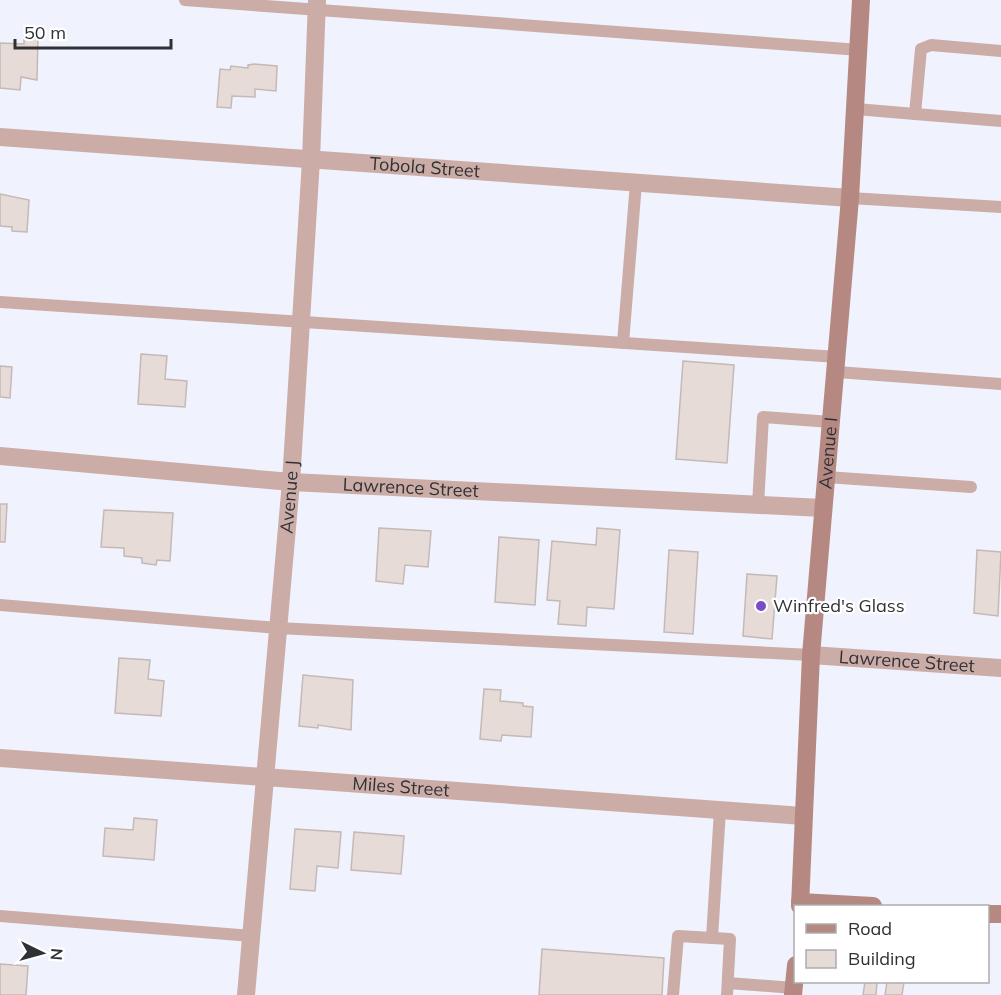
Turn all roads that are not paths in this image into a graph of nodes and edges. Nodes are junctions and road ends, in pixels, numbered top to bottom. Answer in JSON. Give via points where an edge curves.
{"nodes":[{"id":1,"x":185,"y":0,"type":"edge"},
{"id":2,"x":861,"y":0,"type":"edge"},
{"id":3,"x":316,"y":5,"type":"edge"},
{"id":4,"x":860,"y":50,"type":"junction"},
{"id":5,"x":1001,"y":51,"type":"edge"},
{"id":6,"x":856,"y":109,"type":"junction"},
{"id":7,"x":915,"y":114,"type":"junction"},
{"id":8,"x":1001,"y":121,"type":"edge"},
{"id":9,"x":0,"y":137,"type":"edge"},
{"id":10,"x":311,"y":160,"type":"junction"},
{"id":11,"x":636,"y":183,"type":"junction"},
{"id":12,"x":850,"y":198,"type":"junction"},
{"id":13,"x":1001,"y":207,"type":"edge"},
{"id":14,"x":0,"y":302,"type":"edge"},
{"id":15,"x":301,"y":322,"type":"junction"},
{"id":16,"x":623,"y":343,"type":"junction"},
{"id":17,"x":837,"y":364,"type":"junction"},
{"id":18,"x":1001,"y":384,"type":"edge"},
{"id":19,"x":831,"y":422,"type":"junction"},
{"id":20,"x":0,"y":456,"type":"edge"},
{"id":21,"x":826,"y":477,"type":"junction"},
{"id":22,"x":291,"y":482,"type":"junction"},
{"id":23,"x":971,"y":487,"type":"dead end"},
{"id":24,"x":758,"y":505,"type":"junction"},
{"id":25,"x":823,"y":508,"type":"junction"},
{"id":26,"x":0,"y":605,"type":"edge"},
{"id":27,"x":278,"y":628,"type":"junction"},
{"id":28,"x":811,"y":655,"type":"junction"},
{"id":29,"x":1001,"y":668,"type":"edge"},
{"id":30,"x":0,"y":758,"type":"edge"},
{"id":31,"x":264,"y":777,"type":"junction"},
{"id":32,"x":720,"y":810,"type":"junction"},
{"id":33,"x":803,"y":816,"type":"junction"},
{"id":34,"x":800,"y":904,"type":"edge"},
{"id":35,"x":836,"y":905,"type":"edge"},
{"id":36,"x":0,"y":916,"type":"edge"},
{"id":37,"x":252,"y":936,"type":"junction"},
{"id":38,"x":712,"y":938,"type":"junction"},
{"id":39,"x":727,"y":989,"type":"edge"},
{"id":40,"x":794,"y":991,"type":"edge"},
{"id":41,"x":246,"y":995,"type":"edge"},
{"id":42,"x":673,"y":995,"type":"edge"}],
"edges":[{"from":1,"to":3,"type":"lane"},
{"from":2,"to":4,"type":"main road","name":"Avenue I"},
{"from":3,"to":4,"type":"lane"},
{"from":3,"to":10,"type":"street","name":"Avenue J"},
{"from":4,"to":6,"type":"main road","name":"Avenue I"},
{"from":5,"to":7,"type":"lane","via":[[931,45],[921,49]]},
{"from":6,"to":7,"type":"lane"},
{"from":6,"to":12,"type":"main road","name":"Avenue I"},
{"from":7,"to":8,"type":"lane"},
{"from":9,"to":10,"type":"street","name":"Tobola Street"},
{"from":10,"to":11,"type":"street","name":"Tobola Street"},
{"from":10,"to":15,"type":"street","name":"Avenue J"},
{"from":11,"to":12,"type":"street","name":"Tobola Street"},
{"from":11,"to":16,"type":"lane"},
{"from":12,"to":13,"type":"lane"},
{"from":12,"to":17,"type":"main road","name":"Avenue I"},
{"from":14,"to":15,"type":"lane"},
{"from":15,"to":16,"type":"lane"},
{"from":15,"to":22,"type":"street","name":"Avenue J"},
{"from":16,"to":17,"type":"lane"},
{"from":17,"to":18,"type":"lane"},
{"from":17,"to":19,"type":"main road","name":"Avenue I"},
{"from":19,"to":21,"type":"main road","name":"Avenue I"},
{"from":19,"to":24,"type":"lane","via":[[763,417]]},
{"from":20,"to":22,"type":"street","name":"Lawrence Street"},
{"from":21,"to":23,"type":"lane"},
{"from":21,"to":25,"type":"main road","name":"Avenue I"},
{"from":22,"to":24,"type":"street","name":"Lawrence Street"},
{"from":22,"to":27,"type":"street","name":"Avenue J"},
{"from":24,"to":25,"type":"street","name":"Lawrence Street"},
{"from":25,"to":28,"type":"main road","name":"Avenue I"},
{"from":26,"to":27,"type":"lane"},
{"from":27,"to":28,"type":"lane"},
{"from":27,"to":31,"type":"street","name":"Avenue J"},
{"from":28,"to":29,"type":"street","name":"Lawrence Street"},
{"from":28,"to":33,"type":"main road","name":"Avenue I"},
{"from":30,"to":31,"type":"street","name":"Miles Street"},
{"from":31,"to":32,"type":"street","name":"Miles Street"},
{"from":31,"to":37,"type":"street","name":"Avenue J"},
{"from":32,"to":33,"type":"street","name":"Miles Street"},
{"from":32,"to":38,"type":"lane"},
{"from":33,"to":34,"type":"main road","name":"Avenue I"},
{"from":34,"to":35,"type":"main road"},
{"from":36,"to":37,"type":"lane"},
{"from":37,"to":41,"type":"street","name":"Avenue J"},
{"from":38,"to":39,"type":"lane","via":[[730,939]]},
{"from":38,"to":42,"type":"lane","via":[[678,936]]},
{"from":39,"to":40,"type":"lane"}]}
